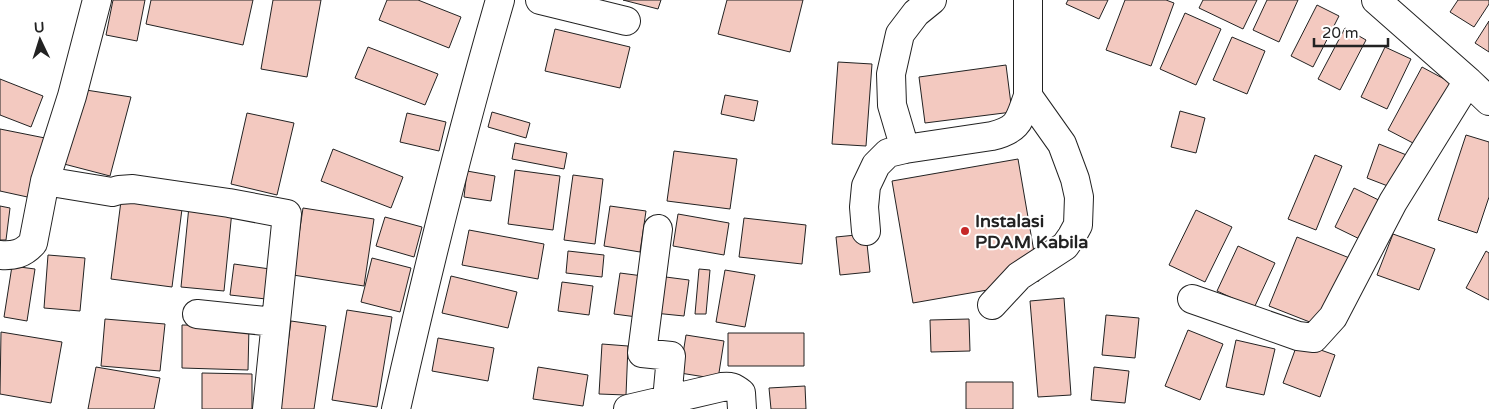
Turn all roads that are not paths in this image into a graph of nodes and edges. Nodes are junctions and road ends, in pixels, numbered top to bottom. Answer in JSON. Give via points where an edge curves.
{"nodes":[{"id":1,"x":97,"y":0,"type":"edge"},
{"id":2,"x":500,"y":0,"type":"edge"},
{"id":3,"x":540,"y":0,"type":"edge"},
{"id":4,"x":932,"y":0,"type":"edge"},
{"id":5,"x":1028,"y":0,"type":"edge"},
{"id":6,"x":1376,"y":0,"type":"edge"},
{"id":7,"x":626,"y":21,"type":"dead end"},
{"id":8,"x":1468,"y":81,"type":"junction"},
{"id":9,"x":1028,"y":96,"type":"junction"},
{"id":10,"x":1489,"y":101,"type":"edge"},
{"id":11,"x":905,"y":149,"type":"junction"},
{"id":12,"x":45,"y":182,"type":"junction"},
{"id":13,"x":658,"y":229,"type":"dead end"},
{"id":14,"x":866,"y":231,"type":"dead end"},
{"id":15,"x":0,"y":256,"type":"edge"},
{"id":16,"x":1192,"y":299,"type":"dead end"},
{"id":17,"x":992,"y":305,"type":"dead end"},
{"id":18,"x":197,"y":314,"type":"dead end"},
{"id":19,"x":275,"y":322,"type":"junction"},
{"id":20,"x":667,"y":400,"type":"junction"},
{"id":21,"x":267,"y":409,"type":"edge"},
{"id":22,"x":396,"y":409,"type":"edge"},
{"id":23,"x":628,"y":409,"type":"edge"},
{"id":24,"x":742,"y":409,"type":"edge"}],
"edges":[{"from":1,"to":12,"type":"street"},
{"from":2,"to":22,"type":"street","via":[[429,266]]},
{"from":3,"to":7,"type":"street"},
{"from":4,"to":11,"type":"street","via":[[916,13],[900,34],[890,74],[892,105]]},
{"from":5,"to":9,"type":"street"},
{"from":6,"to":8,"type":"street"},
{"from":8,"to":10,"type":"street"},
{"from":8,"to":16,"type":"street","via":[[1393,202],[1333,317],[1316,336],[1298,336]]},
{"from":9,"to":11,"type":"street","via":[[1015,126],[1006,133]]},
{"from":9,"to":17,"type":"street","via":[[1062,144],[1079,197],[1078,225],[1064,246],[1019,276]]},
{"from":11,"to":14,"type":"street","via":[[888,153],[876,165],[866,186]]},
{"from":12,"to":15,"type":"street","via":[[32,243],[20,254]]},
{"from":12,"to":19,"type":"street","via":[[112,192],[134,189],[287,214]]},
{"from":13,"to":20,"type":"street","via":[[642,353],[671,356]]},
{"from":18,"to":19,"type":"street"},
{"from":19,"to":21,"type":"street"},
{"from":20,"to":23,"type":"street"},
{"from":20,"to":24,"type":"street","via":[[730,386],[741,393]]}]}
